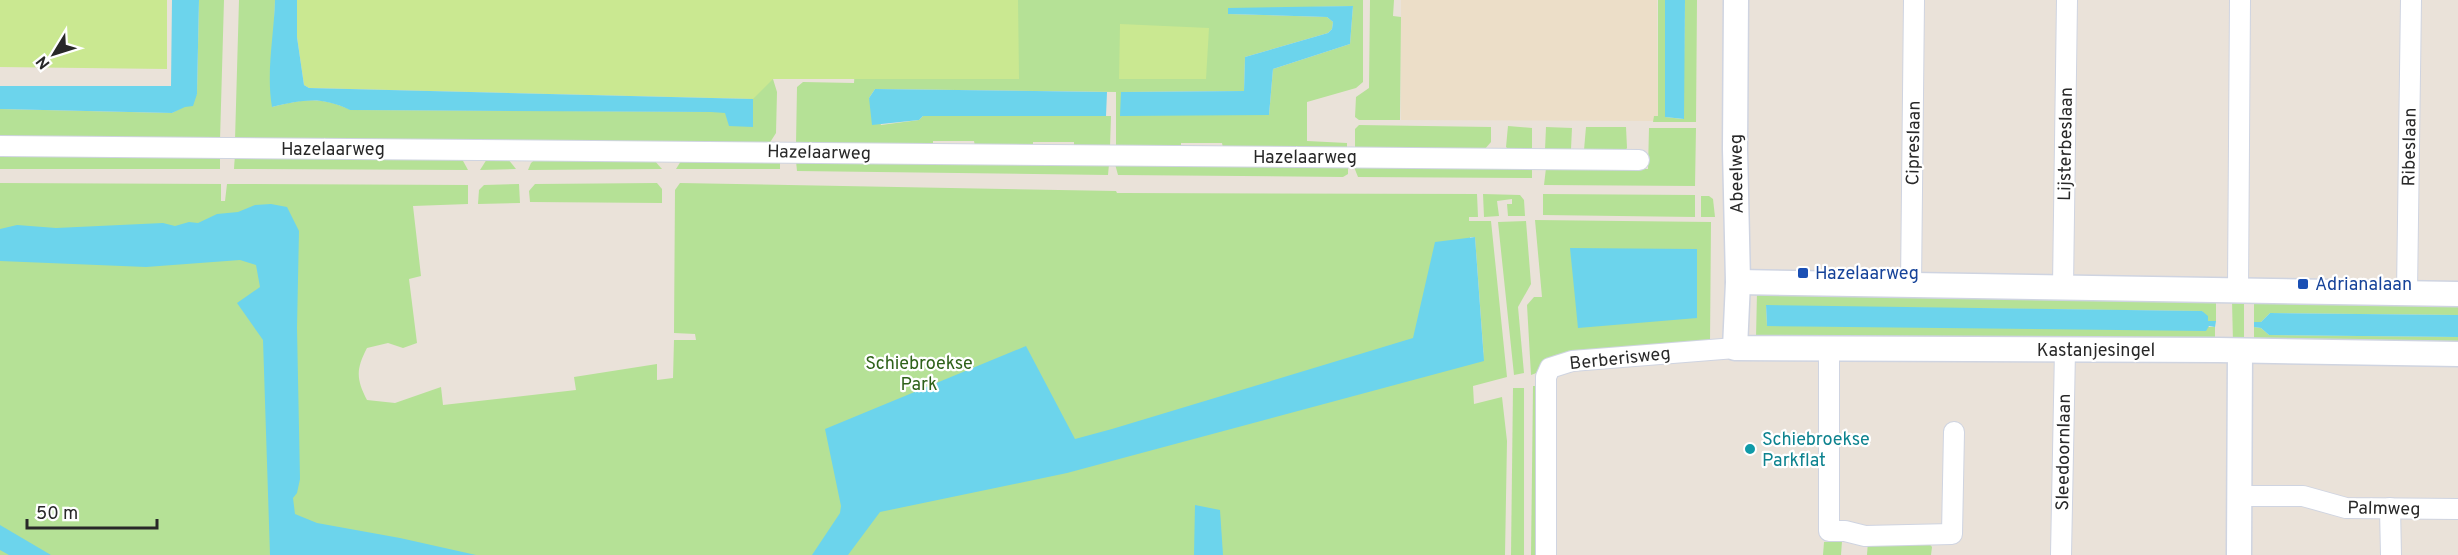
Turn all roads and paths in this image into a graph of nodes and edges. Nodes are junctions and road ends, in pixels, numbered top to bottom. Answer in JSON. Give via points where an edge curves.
{"nodes":[{"id":1,"x":1736,"y":0,"type":"edge"},
{"id":2,"x":1914,"y":0,"type":"edge"},
{"id":3,"x":2067,"y":0,"type":"edge"},
{"id":4,"x":2240,"y":0,"type":"edge"},
{"id":5,"x":2411,"y":0,"type":"edge"},
{"id":6,"x":0,"y":146,"type":"edge"},
{"id":7,"x":1639,"y":160,"type":"dead end"},
{"id":8,"x":1738,"y":282,"type":"junction"},
{"id":9,"x":1911,"y":286,"type":"junction"},
{"id":10,"x":2063,"y":287,"type":"junction"},
{"id":11,"x":2238,"y":289,"type":"junction"},
{"id":12,"x":2407,"y":293,"type":"junction"},
{"id":13,"x":2458,"y":294,"type":"edge"},
{"id":14,"x":1735,"y":348,"type":"junction"},
{"id":15,"x":1828,"y":348,"type":"junction"},
{"id":16,"x":2065,"y":350,"type":"junction"},
{"id":17,"x":2240,"y":351,"type":"junction"},
{"id":18,"x":2458,"y":354,"type":"edge"},
{"id":19,"x":1954,"y":432,"type":"dead end"},
{"id":20,"x":2239,"y":496,"type":"junction"},
{"id":21,"x":2390,"y":508,"type":"junction"},
{"id":22,"x":2458,"y":509,"type":"edge"},
{"id":23,"x":1546,"y":555,"type":"edge"},
{"id":24,"x":2061,"y":555,"type":"edge"},
{"id":25,"x":2239,"y":555,"type":"edge"},
{"id":26,"x":2391,"y":555,"type":"edge"}],
"edges":[{"from":1,"to":8,"type":"street","name":"Abeelweg"},
{"from":2,"to":9,"type":"street","name":"Cipreslaan"},
{"from":3,"to":10,"type":"street","name":"Lijsterbeslaan"},
{"from":4,"to":11,"type":"street"},
{"from":5,"to":12,"type":"street","name":"Ribeslaan"},
{"from":6,"to":7,"type":"street","name":"Hazelaarweg"},
{"from":8,"to":9,"type":"street"},
{"from":8,"to":14,"type":"street","name":"Abeelweg"},
{"from":9,"to":10,"type":"street"},
{"from":10,"to":11,"type":"street"},
{"from":11,"to":12,"type":"street"},
{"from":12,"to":13,"type":"street"},
{"from":14,"to":15,"type":"street","name":"Kastanjesingel"},
{"from":14,"to":23,"type":"street","name":"Berberisweg","via":[[1572,361],[1550,368],[1546,377]]},
{"from":15,"to":16,"type":"street","name":"Kastanjesingel"},
{"from":15,"to":19,"type":"street","via":[[1829,531],[1865,536],[1952,534]]},
{"from":16,"to":17,"type":"street","name":"Kastanjesingel"},
{"from":16,"to":24,"type":"street","name":"Sleedoornlaan"},
{"from":17,"to":18,"type":"street","name":"Kastanjesingel"},
{"from":17,"to":20,"type":"street"},
{"from":20,"to":21,"type":"street","name":"Palmweg","via":[[2303,496],[2338,507]]},
{"from":20,"to":25,"type":"street"},
{"from":21,"to":22,"type":"street","name":"Palmweg"},
{"from":21,"to":26,"type":"street"}]}
